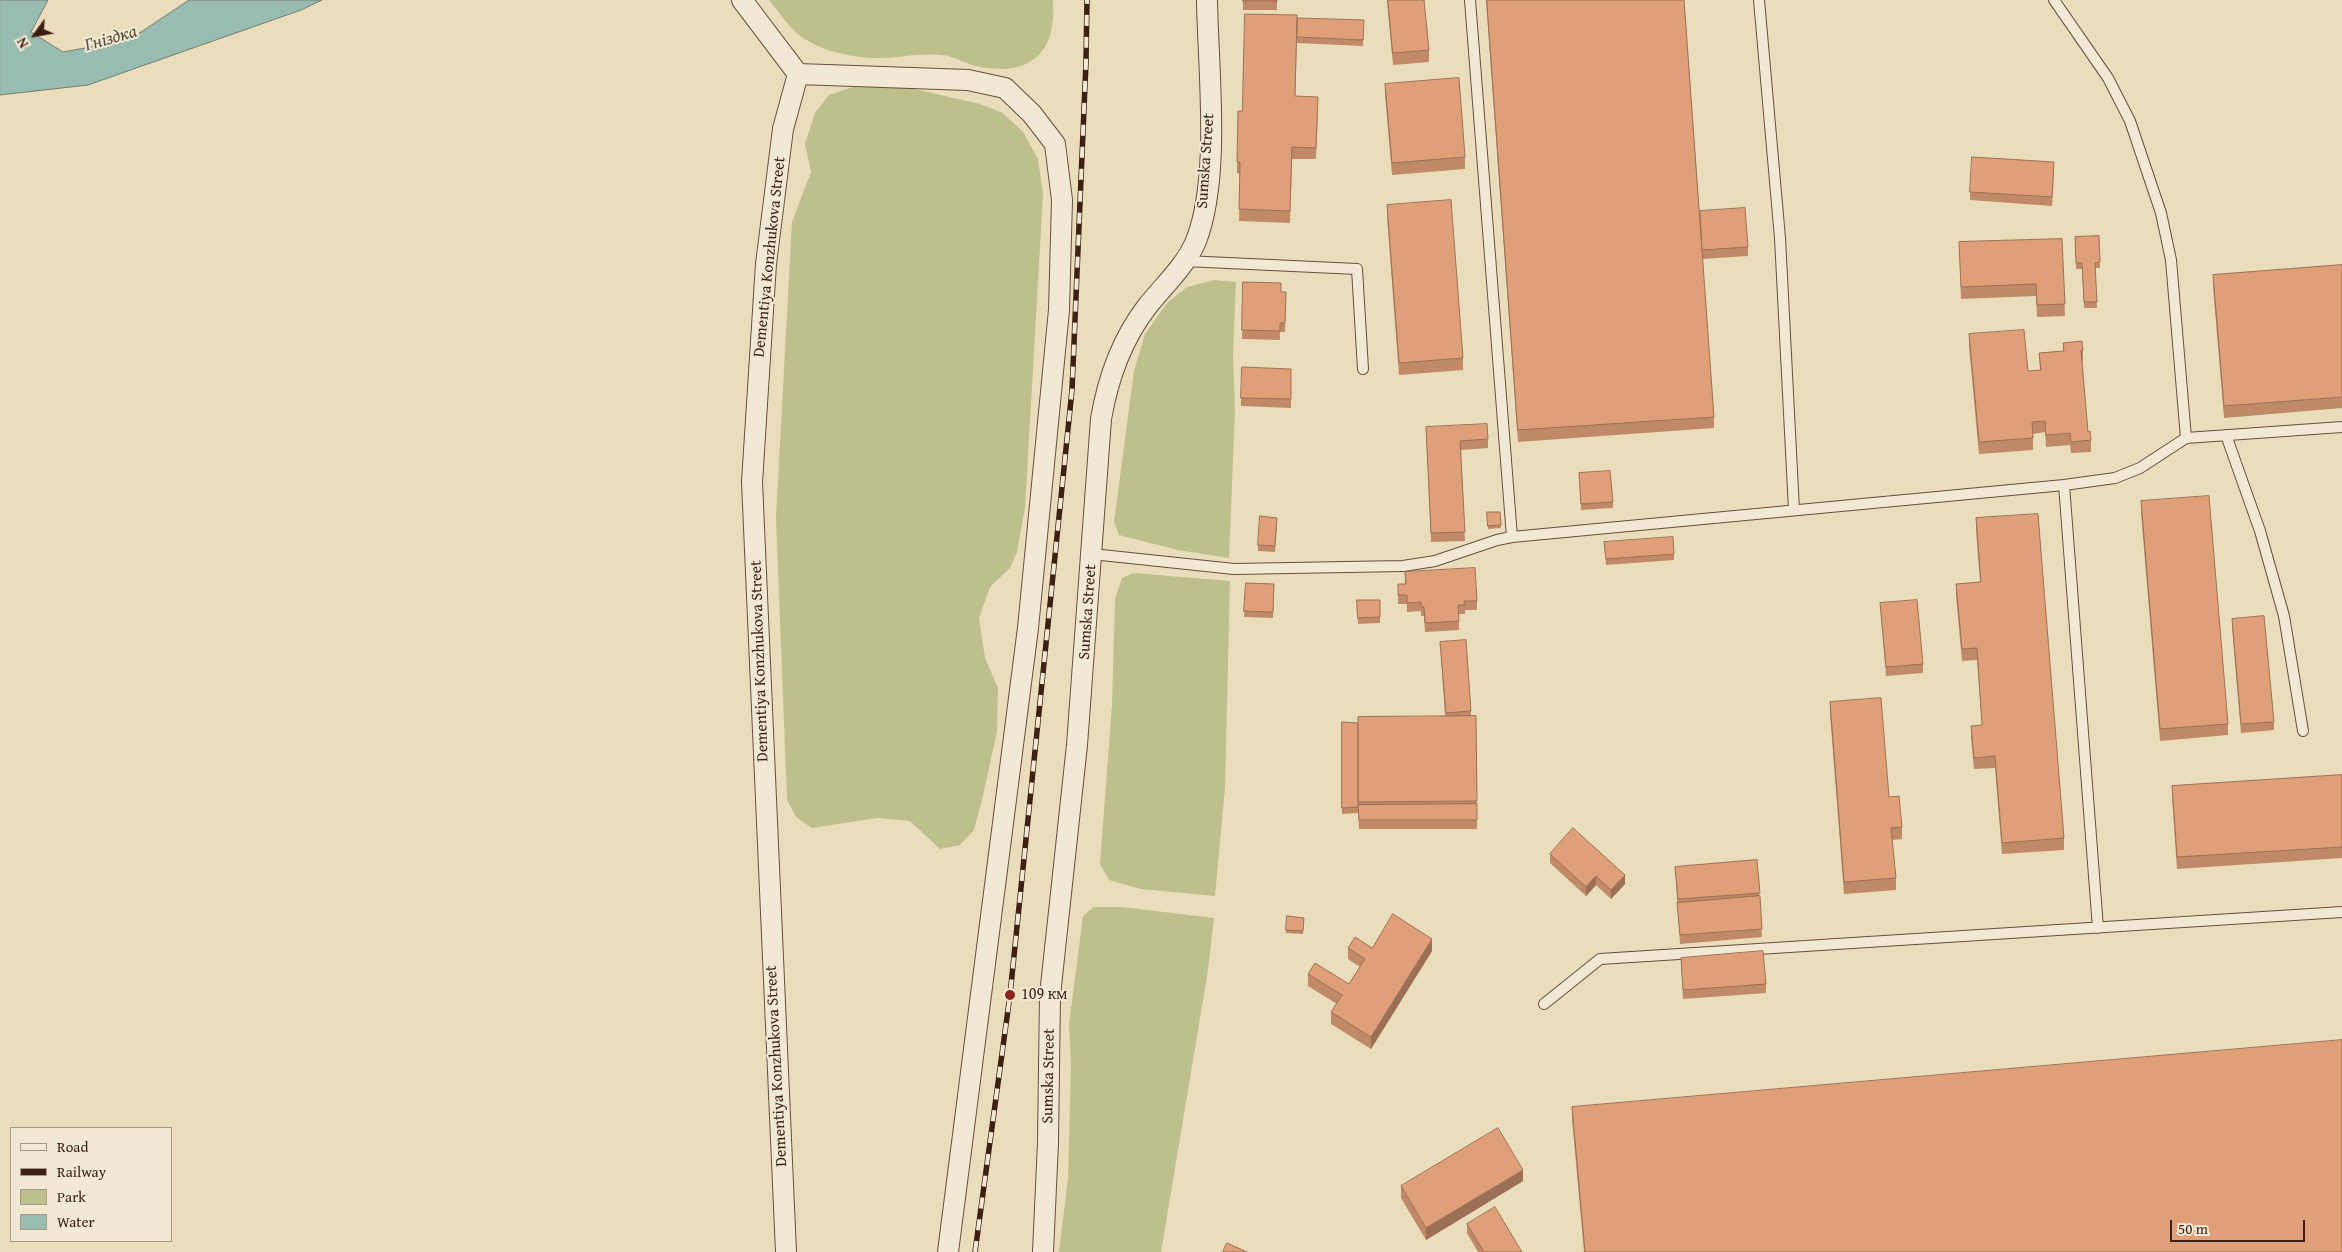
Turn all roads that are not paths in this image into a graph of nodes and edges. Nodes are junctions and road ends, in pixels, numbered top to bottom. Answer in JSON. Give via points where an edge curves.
{"nodes":[{"id":1,"x":742,"y":0,"type":"edge"},
{"id":2,"x":1207,"y":0,"type":"edge"},
{"id":3,"x":1470,"y":0,"type":"edge"},
{"id":4,"x":1759,"y":0,"type":"edge"},
{"id":5,"x":2054,"y":0,"type":"edge"},
{"id":6,"x":798,"y":74,"type":"junction"},
{"id":7,"x":1185,"y":261,"type":"junction"},
{"id":8,"x":1363,"y":369,"type":"dead end"},
{"id":9,"x":2342,"y":427,"type":"edge"},
{"id":10,"x":2226,"y":435,"type":"junction"},
{"id":11,"x":2186,"y":438,"type":"junction"},
{"id":12,"x":2064,"y":485,"type":"junction"},
{"id":13,"x":1794,"y":510,"type":"junction"},
{"id":14,"x":1512,"y":537,"type":"junction"},
{"id":15,"x":1092,"y":554,"type":"junction"},
{"id":16,"x":2303,"y":731,"type":"dead end"},
{"id":17,"x":2342,"y":912,"type":"edge"},
{"id":18,"x":2098,"y":928,"type":"junction"},
{"id":19,"x":1544,"y":1004,"type":"dead end"},
{"id":20,"x":786,"y":1252,"type":"edge"},
{"id":21,"x":948,"y":1252,"type":"edge"},
{"id":22,"x":1042,"y":1252,"type":"edge"}],
"edges":[{"from":1,"to":6,"type":"street"},
{"from":2,"to":7,"type":"street","name":"Sumska Street","via":[[1210,165],[1202,222]]},
{"from":3,"to":14,"type":"lane"},
{"from":4,"to":13,"type":"lane","via":[[1780,238]]},
{"from":5,"to":11,"type":"lane","via":[[2108,78],[2130,121],[2162,213],[2171,260]]},
{"from":6,"to":20,"type":"street","name":"Dementiya Konzhukova Street","via":[[783,129],[766,264],[752,482]]},
{"from":6,"to":21,"type":"street","via":[[968,80],[1005,88],[1032,114],[1055,144],[1062,200],[1059,310],[1028,628]]},
{"from":7,"to":8,"type":"lane","via":[[1356,269]]},
{"from":7,"to":15,"type":"street","name":"Sumska Street","via":[[1145,310],[1115,360],[1100,419]]},
{"from":9,"to":10,"type":"lane"},
{"from":10,"to":11,"type":"lane"},
{"from":10,"to":16,"type":"lane","via":[[2260,531],[2284,616]]},
{"from":11,"to":12,"type":"lane","via":[[2140,468],[2115,478]]},
{"from":12,"to":13,"type":"lane"},
{"from":12,"to":18,"type":"lane"},
{"from":13,"to":14,"type":"lane"},
{"from":14,"to":15,"type":"lane","via":[[1436,561],[1403,566],[1234,569]]},
{"from":15,"to":22,"type":"street","name":"Sumska Street","via":[[1077,745],[1050,996],[1048,1143]]},
{"from":17,"to":18,"type":"lane"},
{"from":18,"to":19,"type":"lane","via":[[1600,959]]}]}
